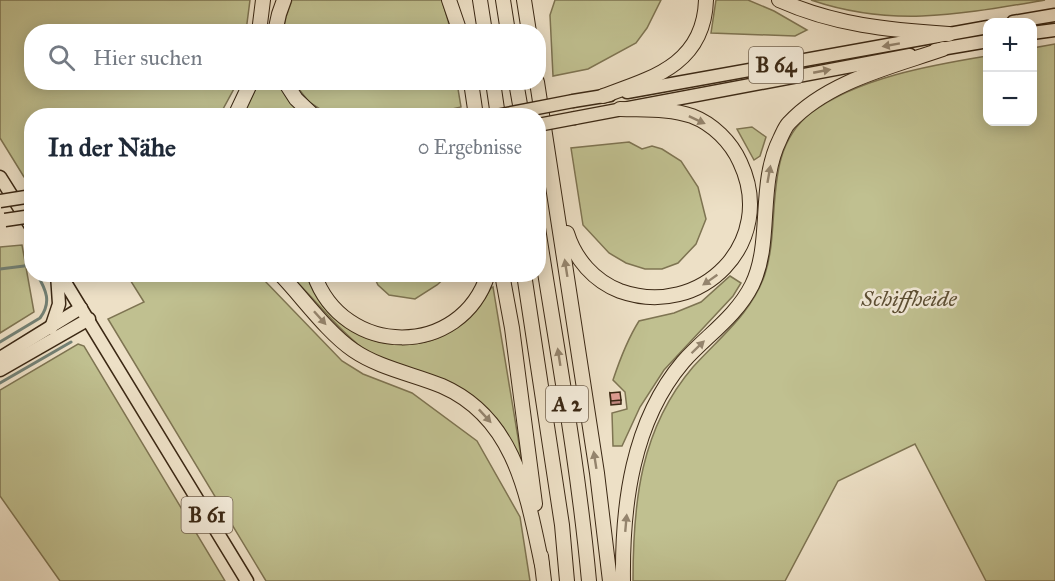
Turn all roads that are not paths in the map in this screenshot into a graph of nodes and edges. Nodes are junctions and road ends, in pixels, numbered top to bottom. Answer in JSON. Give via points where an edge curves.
{"nodes":[{"id":1,"x":263,"y":0,"type":"edge"},
{"id":2,"x":284,"y":0,"type":"edge"},
{"id":3,"x":449,"y":0,"type":"edge"},
{"id":4,"x":459,"y":0,"type":"edge"},
{"id":5,"x":480,"y":0,"type":"edge"},
{"id":6,"x":503,"y":0,"type":"edge"},
{"id":7,"x":524,"y":0,"type":"edge"},
{"id":8,"x":530,"y":0,"type":"edge"},
{"id":9,"x":706,"y":0,"type":"edge"},
{"id":10,"x":779,"y":0,"type":"edge"},
{"id":11,"x":1055,"y":15,"type":"edge"},
{"id":12,"x":1037,"y":18,"type":"edge"},
{"id":13,"x":260,"y":24,"type":"edge"},
{"id":14,"x":277,"y":24,"type":"edge"},
{"id":15,"x":459,"y":24,"type":"edge"},
{"id":16,"x":461,"y":24,"type":"edge"},
{"id":17,"x":484,"y":24,"type":"edge"},
{"id":18,"x":507,"y":24,"type":"edge"},
{"id":19,"x":528,"y":24,"type":"edge"},
{"id":20,"x":530,"y":24,"type":"edge"},
{"id":21,"x":983,"y":28,"type":"edge"},
{"id":22,"x":1055,"y":30,"type":"edge"},
{"id":23,"x":1037,"y":32,"type":"edge"},
{"id":24,"x":949,"y":34,"type":"junction"},
{"id":25,"x":983,"y":42,"type":"edge"},
{"id":26,"x":943,"y":49,"type":"junction"},
{"id":27,"x":246,"y":90,"type":"edge"},
{"id":28,"x":291,"y":90,"type":"edge"},
{"id":29,"x":472,"y":90,"type":"edge"},
{"id":30,"x":494,"y":90,"type":"edge"},
{"id":31,"x":517,"y":90,"type":"edge"},
{"id":32,"x":538,"y":90,"type":"edge"},
{"id":33,"x":603,"y":96,"type":"junction"},
{"id":34,"x":239,"y":108,"type":"edge"},
{"id":35,"x":306,"y":108,"type":"edge"},
{"id":36,"x":475,"y":108,"type":"edge"},
{"id":37,"x":496,"y":108,"type":"edge"},
{"id":38,"x":521,"y":108,"type":"edge"},
{"id":39,"x":538,"y":108,"type":"edge"},
{"id":40,"x":541,"y":108,"type":"edge"},
{"id":41,"x":620,"y":109,"type":"junction"},
{"id":42,"x":546,"y":124,"type":"edge"},
{"id":43,"x":546,"y":137,"type":"edge"},
{"id":44,"x":0,"y":177,"type":"edge"},
{"id":45,"x":554,"y":186,"type":"junction"},
{"id":46,"x":24,"y":197,"type":"edge"},
{"id":47,"x":0,"y":201,"type":"edge"},
{"id":48,"x":24,"y":215,"type":"edge"},
{"id":49,"x":24,"y":217,"type":"edge"},
{"id":50,"x":2,"y":220,"type":"edge"},
{"id":51,"x":546,"y":277,"type":"edge"},
{"id":52,"x":58,"y":282,"type":"edge"},
{"id":53,"x":63,"y":282,"type":"edge"},
{"id":54,"x":287,"y":282,"type":"edge"},
{"id":55,"x":318,"y":282,"type":"edge"},
{"id":56,"x":484,"y":282,"type":"edge"},
{"id":57,"x":503,"y":282,"type":"edge"},
{"id":58,"x":525,"y":282,"type":"edge"},
{"id":59,"x":81,"y":308,"type":"junction"},
{"id":60,"x":89,"y":320,"type":"junction"},
{"id":61,"x":51,"y":328,"type":"junction"},
{"id":62,"x":0,"y":358,"type":"edge"},
{"id":63,"x":0,"y":370,"type":"edge"},
{"id":64,"x":542,"y":565,"type":"junction"},
{"id":65,"x":247,"y":581,"type":"edge"},
{"id":66,"x":544,"y":581,"type":"edge"},
{"id":67,"x":567,"y":581,"type":"edge"},
{"id":68,"x":589,"y":581,"type":"edge"},
{"id":69,"x":610,"y":581,"type":"edge"},
{"id":70,"x":623,"y":581,"type":"edge"}],
"edges":[{"from":1,"to":13,"type":"highway"},
{"from":2,"to":14,"type":"highway"},
{"from":3,"to":15,"type":"highway"},
{"from":4,"to":16,"type":"highway"},
{"from":5,"to":17,"type":"highway"},
{"from":6,"to":18,"type":"highway"},
{"from":7,"to":19,"type":"highway"},
{"from":8,"to":20,"type":"highway"},
{"from":9,"to":33,"type":"highway","via":[[697,37],[680,60],[652,78]]},
{"from":10,"to":24,"type":"highway","via":[[855,25]]},
{"from":11,"to":12,"type":"main road"},
{"from":21,"to":24,"type":"main road","number":"B 64"},
{"from":22,"to":23,"type":"main road"},
{"from":24,"to":33,"type":"main road","number":"B 64","one_way":true},
{"from":25,"to":26,"type":"main road","number":"B 64"},
{"from":41,"to":26,"type":"main road","number":"B 64","one_way":true},
{"from":70,"to":26,"type":"highway","one_way":true,"via":[[628,495],[638,447],[651,412],[670,379],[736,309],[752,284],[760,256],[772,154],[787,125],[836,89]]},
{"from":27,"to":34,"type":"highway"},
{"from":28,"to":35,"type":"highway"},
{"from":29,"to":36,"type":"highway"},
{"from":30,"to":37,"type":"highway"},
{"from":31,"to":38,"type":"highway"},
{"from":32,"to":40,"type":"highway"},
{"from":33,"to":39,"type":"main road","number":"B 64","bridge":true},
{"from":41,"to":42,"type":"main road","number":"B 64","bridge":true},
{"from":41,"to":45,"type":"highway","one_way":true,"via":[[668,111],[692,117],[712,128],[736,153],[749,186],[750,209],[741,243],[727,265],[709,281],[678,295],[641,297],[616,289],[596,277],[575,253]]},
{"from":43,"to":45,"type":"highway"},
{"from":44,"to":48,"type":"main road"},
{"from":69,"to":45,"type":"highway","one_way":true},
{"from":46,"to":47,"type":"main road","bridge":true},
{"from":49,"to":50,"type":"main road","bridge":true},
{"from":68,"to":51,"type":"highway","number":"A 2","one_way":true},
{"from":52,"to":61,"type":"main road","number":"B 61","via":[[58,304]]},
{"from":53,"to":59,"type":"main road","number":"B 61"},
{"from":54,"to":64,"type":"highway","one_way":true,"via":[[353,350],[442,386],[480,410],[500,433],[512,456],[530,506]]},
{"from":55,"to":56,"type":"highway","via":[[325,297],[348,321],[367,331],[400,338],[433,332],[453,322],[477,298]]},
{"from":57,"to":64,"type":"highway"},
{"from":58,"to":67,"type":"highway","number":"A 2"},
{"from":59,"to":60,"type":"main road","number":"B 61"},
{"from":59,"to":61,"type":"main road"},
{"from":60,"to":63,"type":"main road"},
{"from":60,"to":65,"type":"main road","number":"B 61"},
{"from":61,"to":62,"type":"main road"},
{"from":64,"to":66,"type":"highway"}]}
